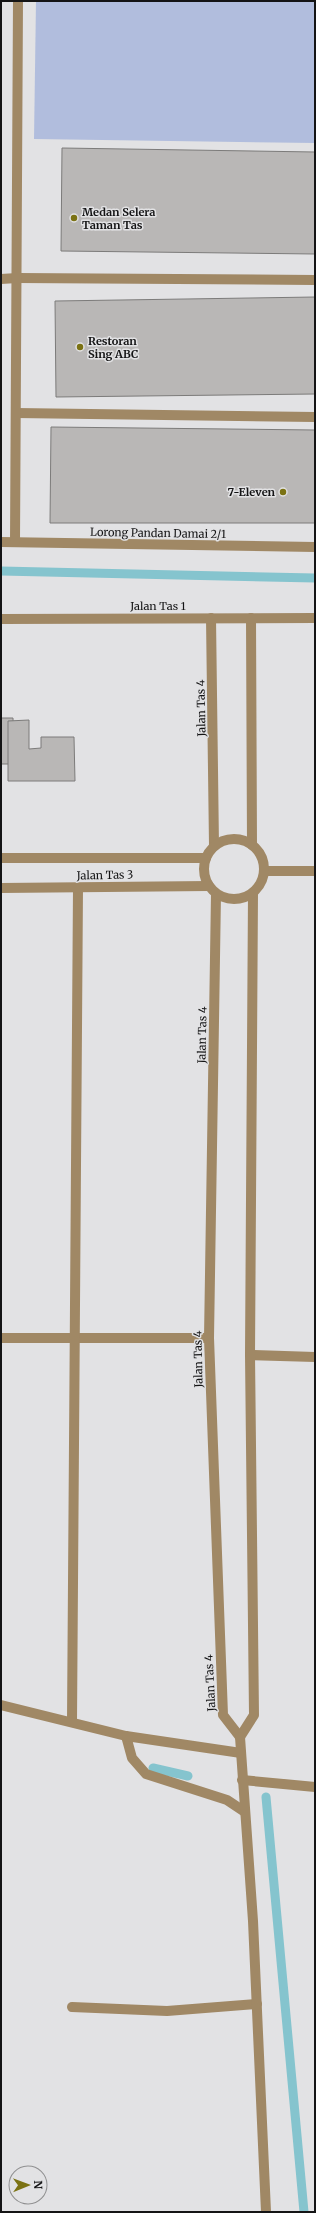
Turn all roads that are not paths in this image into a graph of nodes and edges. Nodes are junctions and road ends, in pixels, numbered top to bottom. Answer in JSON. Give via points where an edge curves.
{"nodes":[{"id":1,"x":18,"y":1,"type":"edge"},
{"id":2,"x":17,"y":278,"type":"junction"},
{"id":3,"x":1,"y":279,"type":"edge"},
{"id":4,"x":315,"y":280,"type":"edge"},
{"id":5,"x":16,"y":413,"type":"junction"},
{"id":6,"x":315,"y":416,"type":"edge"},
{"id":7,"x":1,"y":542,"type":"edge"},
{"id":8,"x":15,"y":542,"type":"junction"},
{"id":9,"x":315,"y":547,"type":"edge"},
{"id":10,"x":212,"y":618,"type":"junction"},
{"id":11,"x":251,"y":618,"type":"junction"},
{"id":12,"x":315,"y":618,"type":"edge"},
{"id":13,"x":1,"y":619,"type":"edge"},
{"id":14,"x":252,"y":845,"type":"junction"},
{"id":15,"x":214,"y":846,"type":"junction"},
{"id":16,"x":1,"y":858,"type":"edge"},
{"id":17,"x":206,"y":858,"type":"junction"},
{"id":18,"x":264,"y":871,"type":"junction"},
{"id":19,"x":315,"y":871,"type":"edge"},
{"id":20,"x":1,"y":888,"type":"edge"},
{"id":21,"x":78,"y":888,"type":"junction"},
{"id":22,"x":212,"y":890,"type":"junction"},
{"id":23,"x":253,"y":893,"type":"junction"},
{"id":24,"x":1,"y":1338,"type":"edge"},
{"id":25,"x":75,"y":1338,"type":"junction"},
{"id":26,"x":209,"y":1338,"type":"junction"},
{"id":27,"x":250,"y":1355,"type":"junction"},
{"id":28,"x":315,"y":1357,"type":"edge"},
{"id":29,"x":1,"y":1705,"type":"edge"},
{"id":30,"x":72,"y":1722,"type":"junction"},
{"id":31,"x":126,"y":1736,"type":"junction"},
{"id":32,"x":240,"y":1737,"type":"junction"},
{"id":33,"x":241,"y":1754,"type":"junction"},
{"id":34,"x":242,"y":1780,"type":"junction"},
{"id":35,"x":315,"y":1787,"type":"edge"},
{"id":36,"x":245,"y":1812,"type":"junction"},
{"id":37,"x":257,"y":2004,"type":"junction"},
{"id":38,"x":72,"y":2007,"type":"dead end"},
{"id":39,"x":266,"y":2212,"type":"edge"}],
"edges":[{"from":1,"to":2,"type":"street"},
{"from":2,"to":3,"type":"street"},
{"from":2,"to":4,"type":"street"},
{"from":2,"to":5,"type":"street"},
{"from":5,"to":6,"type":"street"},
{"from":5,"to":8,"type":"street"},
{"from":7,"to":8,"type":"street","name":"Lorong Pandan Damai 2/1"},
{"from":8,"to":9,"type":"street","name":"Lorong Pandan Damai 2/1"},
{"from":10,"to":11,"type":"street","name":"Jalan Tas 1"},
{"from":10,"to":13,"type":"street","name":"Jalan Tas 1"},
{"from":10,"to":15,"type":"street","name":"Jalan Tas 4"},
{"from":11,"to":12,"type":"street","name":"Jalan Tas 1"},
{"from":11,"to":14,"type":"street"},
{"from":14,"to":15,"type":"street","via":[[238,839],[228,839]]},
{"from":14,"to":18,"type":"street","via":[[262,856]]},
{"from":15,"to":17,"type":"street"},
{"from":16,"to":17,"type":"street","name":"Jalan Tas 3"},
{"from":17,"to":22,"type":"street","via":[[204,877]]},
{"from":18,"to":19,"type":"street"},
{"from":18,"to":23,"type":"street","via":[[260,885]]},
{"from":20,"to":21,"type":"street","name":"Jalan Tas 3"},
{"from":21,"to":22,"type":"street","name":"Jalan Tas 3"},
{"from":21,"to":25,"type":"street"},
{"from":22,"to":23,"type":"street","via":[[234,900]]},
{"from":22,"to":26,"type":"street","name":"Jalan Tas 4"},
{"from":23,"to":27,"type":"street"},
{"from":24,"to":25,"type":"street"},
{"from":25,"to":26,"type":"street"},
{"from":25,"to":30,"type":"street"},
{"from":26,"to":32,"type":"street","name":"Jalan Tas 4","via":[[222,1715]]},
{"from":27,"to":28,"type":"street"},
{"from":27,"to":32,"type":"street","via":[[254,1715]]},
{"from":29,"to":30,"type":"street"},
{"from":30,"to":31,"type":"street"},
{"from":31,"to":33,"type":"street"},
{"from":31,"to":36,"type":"street","via":[[132,1758],[146,1774],[226,1800]]},
{"from":32,"to":33,"type":"street"},
{"from":33,"to":34,"type":"street"},
{"from":34,"to":35,"type":"street"},
{"from":34,"to":36,"type":"street"},
{"from":36,"to":37,"type":"street"},
{"from":37,"to":38,"type":"street","via":[[167,2011]]},
{"from":37,"to":39,"type":"street"}]}
